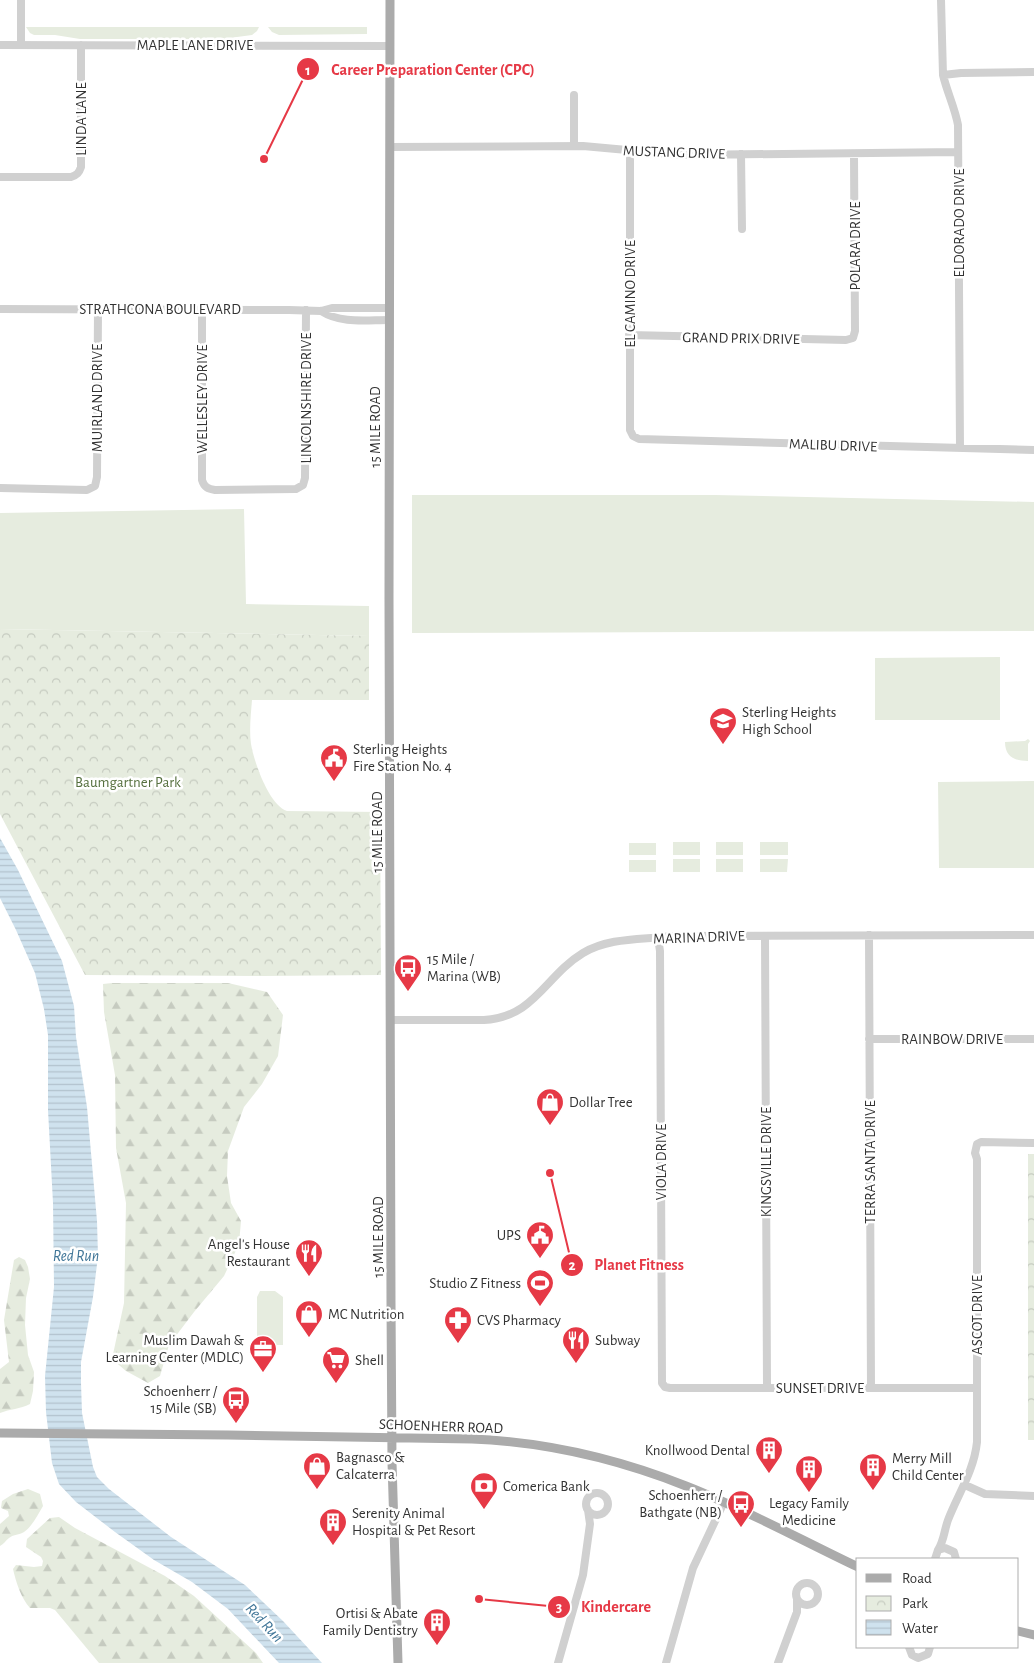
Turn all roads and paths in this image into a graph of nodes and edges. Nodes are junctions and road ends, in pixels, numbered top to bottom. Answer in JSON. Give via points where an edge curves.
{"nodes":[{"id":1,"x":21,"y":0,"type":"edge"},
{"id":2,"x":390,"y":0,"type":"edge"},
{"id":3,"x":941,"y":0,"type":"edge"},
{"id":4,"x":21,"y":45,"type":"junction"},
{"id":5,"x":81,"y":45,"type":"junction"},
{"id":6,"x":0,"y":46,"type":"edge"},
{"id":7,"x":390,"y":46,"type":"junction"},
{"id":8,"x":1034,"y":72,"type":"edge"},
{"id":9,"x":943,"y":75,"type":"junction"},
{"id":10,"x":574,"y":95,"type":"dead end"},
{"id":11,"x":574,"y":146,"type":"junction"},
{"id":12,"x":390,"y":147,"type":"junction"},
{"id":13,"x":630,"y":151,"type":"junction"},
{"id":14,"x":958,"y":152,"type":"junction"},
{"id":15,"x":742,"y":154,"type":"junction"},
{"id":16,"x":854,"y":154,"type":"junction"},
{"id":17,"x":0,"y":177,"type":"edge"},
{"id":18,"x":742,"y":229,"type":"dead end"},
{"id":19,"x":352,"y":308,"type":"junction"},
{"id":20,"x":389,"y":308,"type":"junction"},
{"id":21,"x":0,"y":309,"type":"edge"},
{"id":22,"x":98,"y":309,"type":"junction"},
{"id":23,"x":202,"y":309,"type":"junction"},
{"id":24,"x":306,"y":310,"type":"junction"},
{"id":25,"x":321,"y":312,"type":"junction"},
{"id":26,"x":352,"y":320,"type":"junction"},
{"id":27,"x":389,"y":320,"type":"junction"},
{"id":28,"x":629,"y":335,"type":"junction"},
{"id":29,"x":853,"y":338,"type":"joint"},
{"id":30,"x":632,"y":436,"type":"joint"},
{"id":31,"x":960,"y":448,"type":"junction"},
{"id":32,"x":1034,"y":450,"type":"edge"},
{"id":33,"x":303,"y":485,"type":"joint"},
{"id":34,"x":0,"y":488,"type":"edge"},
{"id":35,"x":1034,"y":935,"type":"edge"},
{"id":36,"x":765,"y":936,"type":"junction"},
{"id":37,"x":869,"y":936,"type":"junction"},
{"id":38,"x":658,"y":938,"type":"junction"},
{"id":39,"x":391,"y":1020,"type":"junction"},
{"id":40,"x":869,"y":1039,"type":"junction"},
{"id":41,"x":1034,"y":1039,"type":"edge"},
{"id":42,"x":1034,"y":1143,"type":"edge"},
{"id":43,"x":664,"y":1385,"type":"joint"},
{"id":44,"x":767,"y":1387,"type":"junction"},
{"id":45,"x":871,"y":1388,"type":"junction"},
{"id":46,"x":977,"y":1388,"type":"junction"},
{"id":47,"x":0,"y":1433,"type":"edge"},
{"id":48,"x":392,"y":1438,"type":"junction"},
{"id":49,"x":965,"y":1485,"type":"junction"},
{"id":50,"x":1034,"y":1496,"type":"edge"},
{"id":51,"x":724,"y":1502,"type":"junction"},
{"id":52,"x":588,"y":1510,"type":"junction"},
{"id":53,"x":600,"y":1514,"type":"junction"},
{"id":54,"x":590,"y":1524,"type":"junction"},
{"id":55,"x":944,"y":1537,"type":"junction"},
{"id":56,"x":948,"y":1548,"type":"junction"},
{"id":57,"x":938,"y":1550,"type":"junction"},
{"id":58,"x":935,"y":1558,"type":"edge"},
{"id":59,"x":956,"y":1558,"type":"edge"},
{"id":60,"x":856,"y":1566,"type":"edge"},
{"id":61,"x":797,"y":1598,"type":"junction"},
{"id":62,"x":808,"y":1604,"type":"junction"},
{"id":63,"x":797,"y":1612,"type":"junction"},
{"id":64,"x":1019,"y":1631,"type":"edge"},
{"id":65,"x":1034,"y":1635,"type":"edge"},
{"id":66,"x":930,"y":1648,"type":"edge"},
{"id":67,"x":909,"y":1649,"type":"edge"},
{"id":68,"x":922,"y":1658,"type":"junction"},
{"id":69,"x":398,"y":1663,"type":"edge"},
{"id":70,"x":558,"y":1663,"type":"edge"},
{"id":71,"x":666,"y":1663,"type":"edge"},
{"id":72,"x":778,"y":1663,"type":"edge"},
{"id":73,"x":912,"y":1663,"type":"edge"}],
"edges":[{"from":1,"to":4,"type":"street"},
{"from":2,"to":7,"type":"main road","name":"15 MILE ROAD"},
{"from":3,"to":9,"type":"street","name":"ELDORADO DRIVE"},
{"from":4,"to":5,"type":"street","name":"MAPLE LANE DRIVE"},
{"from":4,"to":6,"type":"street","name":"MAPLE LANE DRIVE"},
{"from":5,"to":7,"type":"street","name":"MAPLE LANE DRIVE"},
{"from":5,"to":17,"type":"street","name":"LINDA LANE","via":[[80,172],[71,177]]},
{"from":7,"to":12,"type":"main road","name":"15 MILE ROAD"},
{"from":8,"to":9,"type":"street"},
{"from":9,"to":14,"type":"street","name":"ELDORADO DRIVE","via":[[957,117]]},
{"from":10,"to":11,"type":"street"},
{"from":11,"to":12,"type":"street","name":"MUSTANG DRIVE"},
{"from":11,"to":13,"type":"street","name":"MUSTANG DRIVE"},
{"from":12,"to":20,"type":"main road","name":"15 MILE ROAD"},
{"from":13,"to":15,"type":"street","name":"MUSTANG DRIVE"},
{"from":13,"to":28,"type":"street","name":"EL CAMINO DRIVE"},
{"from":14,"to":16,"type":"street","name":"MUSTANG DRIVE"},
{"from":14,"to":31,"type":"street","name":"ELDORADO DRIVE"},
{"from":15,"to":16,"type":"street","name":"MUSTANG DRIVE"},
{"from":15,"to":18,"type":"street"},
{"from":16,"to":29,"type":"street","name":"POLARA DRIVE"},
{"from":19,"to":20,"type":"street","name":"STRATHCONA BOULEVARD"},
{"from":19,"to":25,"type":"street","name":"STRATHCONA BOULEVARD","via":[[332,308]]},
{"from":19,"to":26,"type":"street"},
{"from":20,"to":27,"type":"main road","name":"15 MILE ROAD"},
{"from":21,"to":22,"type":"street","name":"STRATHCONA BOULEVARD"},
{"from":22,"to":23,"type":"street","name":"STRATHCONA BOULEVARD"},
{"from":22,"to":34,"type":"street","name":"MUIRLAND DRIVE","via":[[95,486],[87,490]]},
{"from":23,"to":24,"type":"street","name":"STRATHCONA BOULEVARD"},
{"from":23,"to":33,"type":"street","name":"WELLESLEY DRIVE","via":[[203,485],[215,490],[296,489]]},
{"from":24,"to":25,"type":"street","name":"STRATHCONA BOULEVARD"},
{"from":24,"to":33,"type":"street","name":"LINCOLNSHIRE DRIVE","via":[[306,478]]},
{"from":25,"to":26,"type":"street","name":"STRATHCONA BOULEVARD","via":[[330,317]]},
{"from":26,"to":27,"type":"street","name":"STRATHCONA BOULEVARD"},
{"from":27,"to":39,"type":"main road","name":"15 MILE ROAD"},
{"from":28,"to":29,"type":"street","name":"GRAND PRIX DRIVE"},
{"from":28,"to":30,"type":"street","name":"EL CAMINO DRIVE"},
{"from":30,"to":31,"type":"street","name":"MALIBU DRIVE","via":[[639,439]]},
{"from":31,"to":32,"type":"street","name":"MALIBU DRIVE"},
{"from":35,"to":37,"type":"street","name":"MARINA DRIVE"},
{"from":36,"to":37,"type":"street","name":"MARINA DRIVE"},
{"from":36,"to":38,"type":"street","name":"MARINA DRIVE"},
{"from":36,"to":44,"type":"street","name":"KINGSVILLE DRIVE"},
{"from":37,"to":40,"type":"street","name":"TERRA SANTA DRIVE"},
{"from":38,"to":39,"type":"street","name":"MARINA DRIVE","via":[[618,940],[582,954],[528,1004],[499,1019]]},
{"from":38,"to":43,"type":"street","name":"VIOLA DRIVE","via":[[661,1378]]},
{"from":39,"to":48,"type":"main road","name":"15 MILE ROAD"},
{"from":40,"to":41,"type":"street","name":"RAINBOW DRIVE"},
{"from":40,"to":45,"type":"street","name":"TERRA SANTA DRIVE"},
{"from":42,"to":46,"type":"street","name":"ASCOT DRIVE","via":[[981,1142],[975,1153]]},
{"from":43,"to":44,"type":"street","name":"SUNSET DRIVE","via":[[670,1388]]},
{"from":44,"to":45,"type":"street","name":"SUNSET DRIVE"},
{"from":45,"to":46,"type":"street","name":"SUNSET DRIVE"},
{"from":46,"to":49,"type":"street","name":"ASCOT DRIVE","via":[[976,1455]]},
{"from":47,"to":48,"type":"main road","name":"SCHOENHERR ROAD"},
{"from":48,"to":51,"type":"main road","name":"SCHOENHERR ROAD","via":[[496,1440],[565,1450],[642,1470]]},
{"from":48,"to":69,"type":"main road","name":"15 MILE ROAD"},
{"from":49,"to":50,"type":"street","via":[[985,1494]]},
{"from":49,"to":55,"type":"street","name":"ASCOT DRIVE"},
{"from":51,"to":60,"type":"main road","name":"SCHOENHERR ROAD"},
{"from":51,"to":71,"type":"street","via":[[693,1568]]},
{"from":52,"to":53,"type":"street"},
{"from":52,"to":53,"type":"street","via":[[587,1499],[600,1493],[608,1504],[606,1511]]},
{"from":52,"to":54,"type":"street"},
{"from":53,"to":54,"type":"street"},
{"from":54,"to":70,"type":"street","via":[[583,1575]]},
{"from":55,"to":56,"type":"street"},
{"from":55,"to":57,"type":"street","name":"ASCOT DRIVE"},
{"from":56,"to":57,"type":"street"},
{"from":56,"to":59,"type":"street"},
{"from":57,"to":58,"type":"street","name":"ASCOT DRIVE"},
{"from":61,"to":62,"type":"street"},
{"from":61,"to":62,"type":"street","via":[[797,1588],[803,1583],[811,1583],[817,1595]]},
{"from":61,"to":63,"type":"street"},
{"from":62,"to":63,"type":"street"},
{"from":63,"to":72,"type":"street"},
{"from":64,"to":65,"type":"main road"},
{"from":66,"to":68,"type":"street"},
{"from":67,"to":68,"type":"street","via":[[915,1657]]},
{"from":67,"to":73,"type":"street"},
{"from":68,"to":73,"type":"street"}]}
